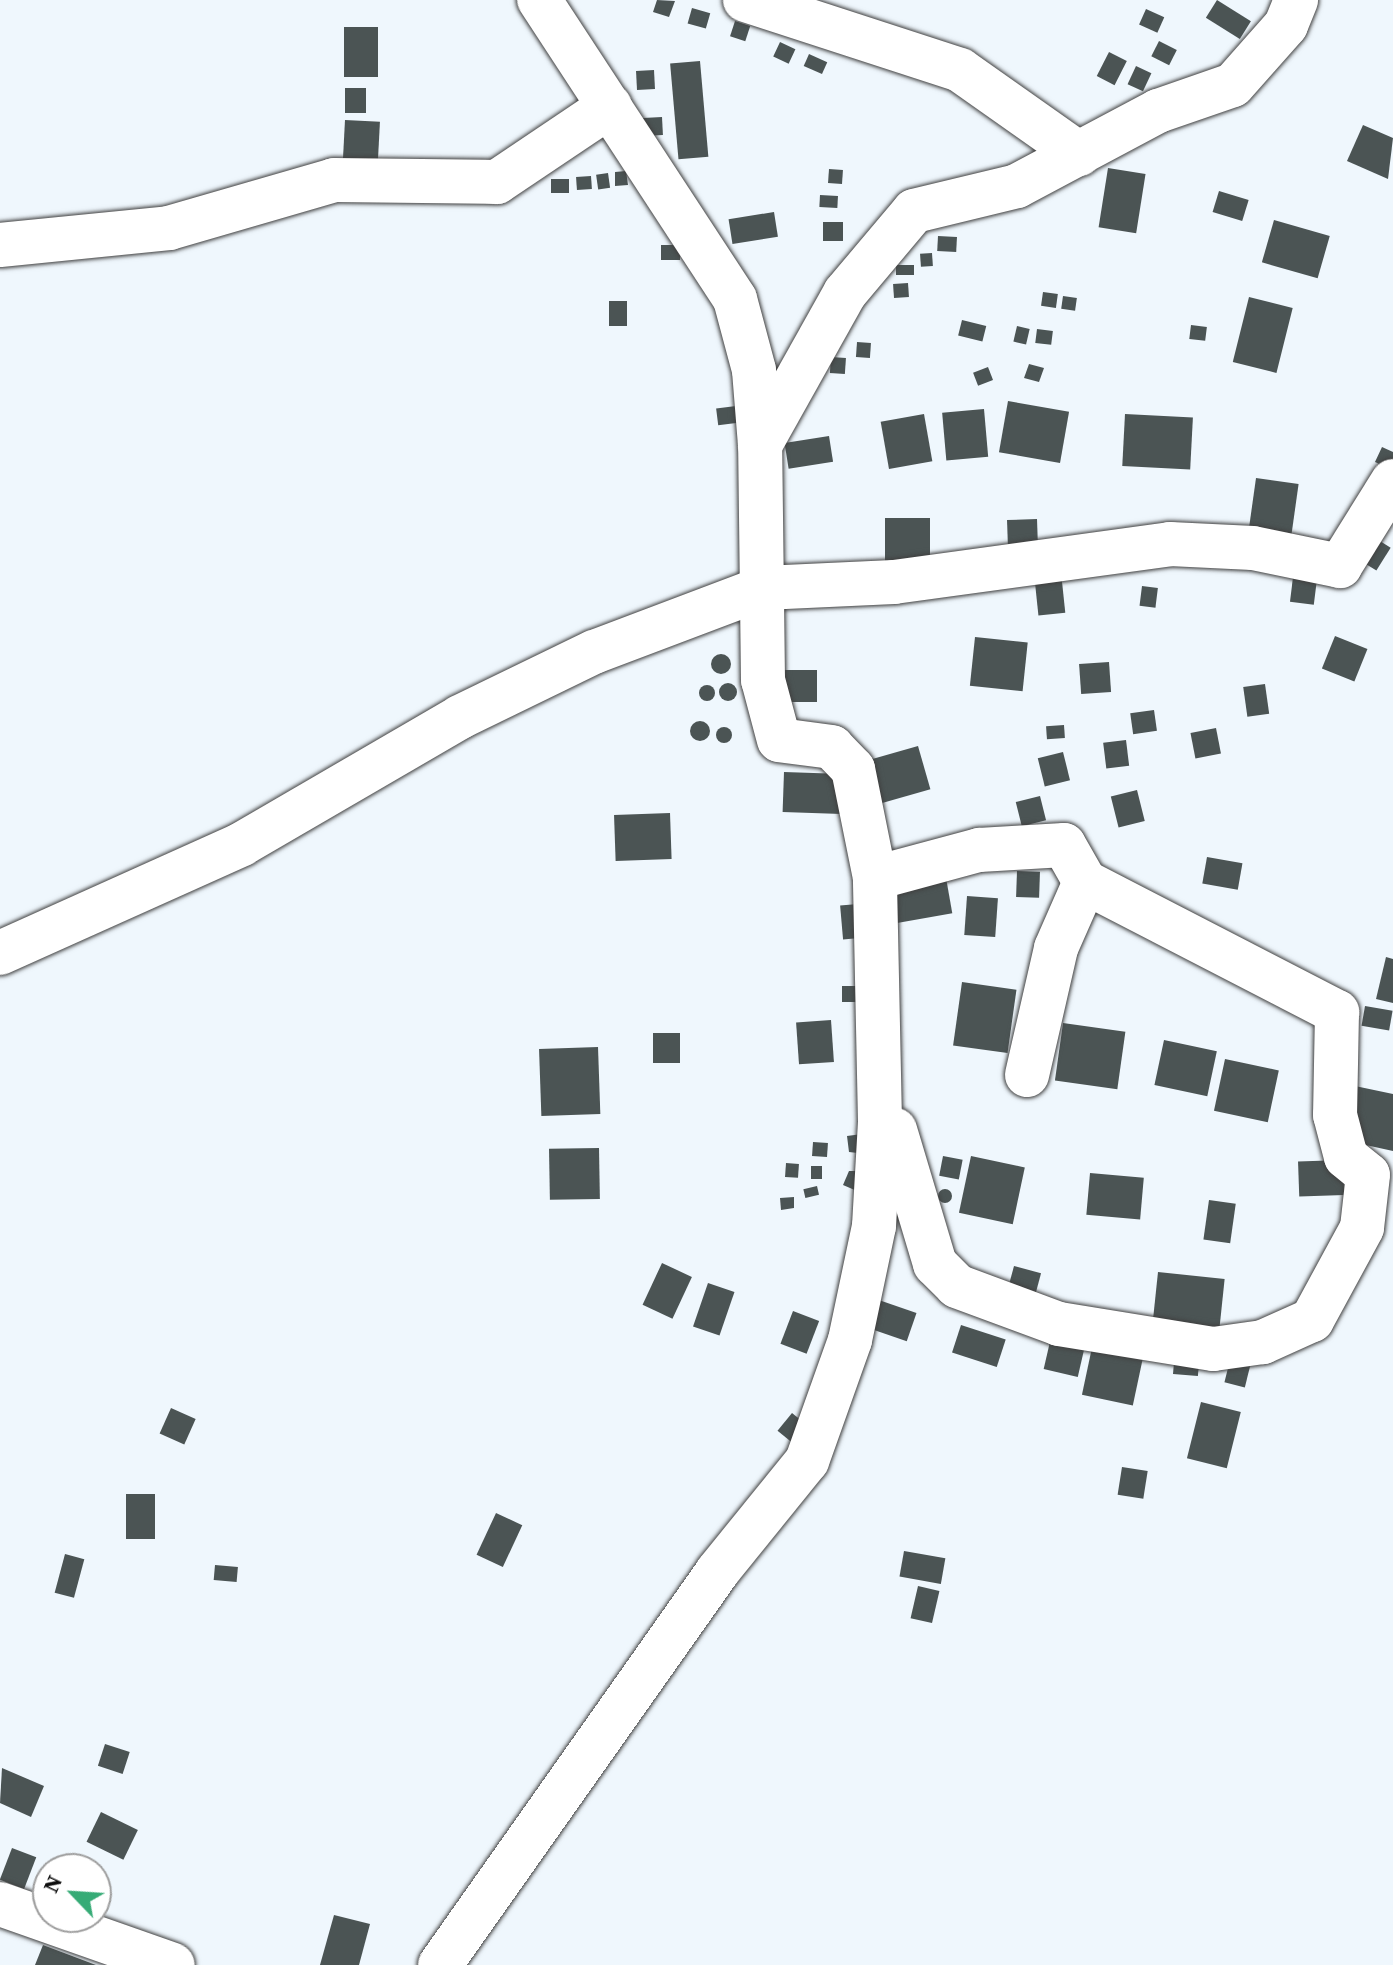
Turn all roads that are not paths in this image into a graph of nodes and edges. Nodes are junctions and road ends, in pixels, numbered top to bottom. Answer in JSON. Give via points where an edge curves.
{"nodes":[{"id":1,"x":539,"y":0,"type":"edge"},
{"id":2,"x":745,"y":0,"type":"edge"},
{"id":3,"x":1296,"y":0,"type":"edge"},
{"id":4,"x":610,"y":106,"type":"junction"},
{"id":5,"x":1079,"y":154,"type":"junction"},
{"id":6,"x":0,"y":245,"type":"edge"},
{"id":7,"x":760,"y":445,"type":"junction"},
{"id":8,"x":1393,"y":481,"type":"edge"},
{"id":9,"x":763,"y":588,"type":"junction"},
{"id":10,"x":875,"y":878,"type":"junction"},
{"id":11,"x":1085,"y":882,"type":"junction"},
{"id":12,"x":0,"y":953,"type":"edge"},
{"id":13,"x":1027,"y":1075,"type":"dead end"},
{"id":14,"x":880,"y":1122,"type":"junction"},
{"id":15,"x":0,"y":1904,"type":"edge"},
{"id":16,"x":173,"y":1965,"type":"edge"},
{"id":17,"x":440,"y":1965,"type":"edge"}],
"edges":[{"from":1,"to":4,"type":"street"},
{"from":2,"to":5,"type":"street","via":[[960,70]]},
{"from":3,"to":5,"type":"street","via":[[1286,25],[1233,85],[1158,111]]},
{"from":4,"to":6,"type":"street","via":[[497,182],[334,180],[169,228]]},
{"from":4,"to":7,"type":"street","via":[[735,299],[754,370]]},
{"from":5,"to":7,"type":"street","via":[[1017,186],[914,211],[845,293]]},
{"from":7,"to":9,"type":"street"},
{"from":8,"to":9,"type":"street","via":[[1340,566],[1253,548],[1170,544],[894,582]]},
{"from":9,"to":10,"type":"street","via":[[763,680],[779,740],[832,747],[850,764]]},
{"from":9,"to":12,"type":"street","via":[[581,659],[460,717],[242,844]]},
{"from":10,"to":11,"type":"street","via":[[979,850],[1064,845]]},
{"from":10,"to":14,"type":"street"},
{"from":11,"to":13,"type":"street","via":[[1056,948]]},
{"from":11,"to":14,"type":"street","via":[[1337,1012],[1335,1115],[1346,1157],[1368,1175],[1367,1195],[1342,1276],[1312,1320],[1263,1342],[1213,1349],[1032,1317],[957,1286],[935,1264],[894,1128]]},
{"from":14,"to":17,"type":"street","via":[[874,1226],[850,1340],[807,1461],[717,1572]]},
{"from":15,"to":16,"type":"street"}]}
